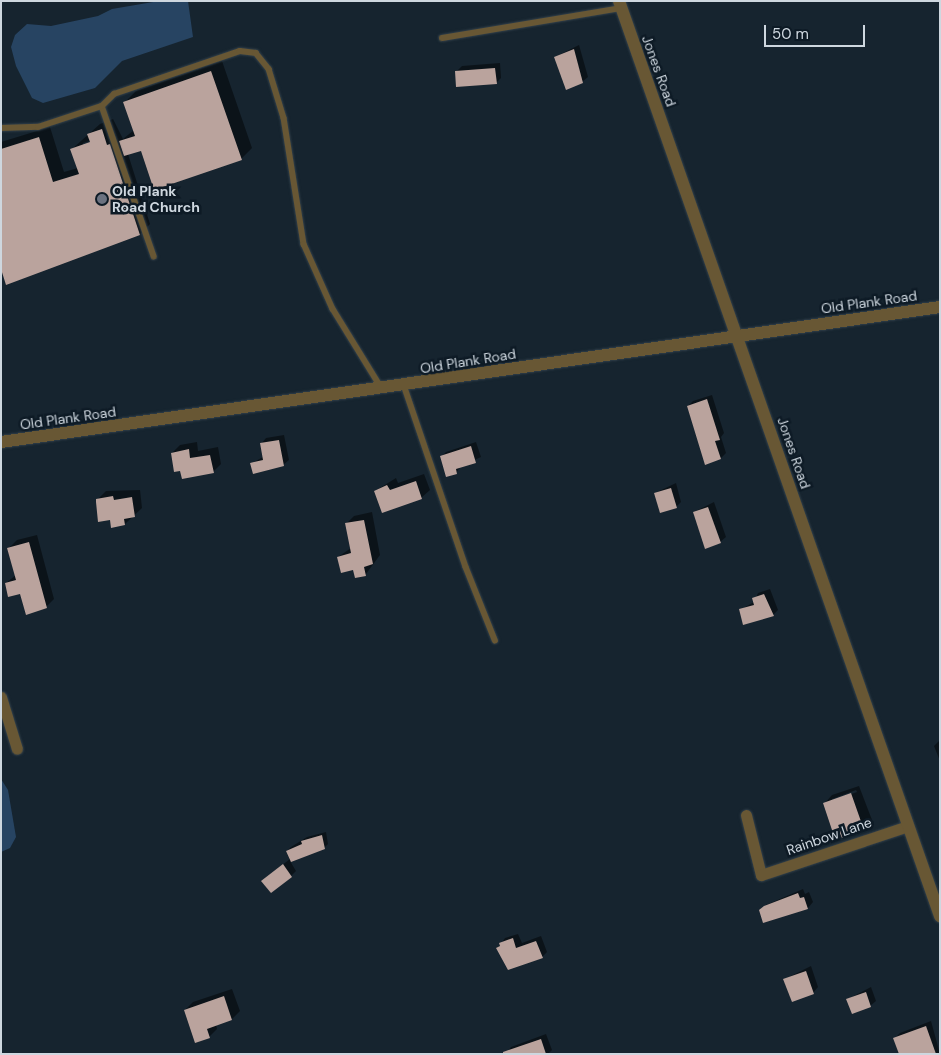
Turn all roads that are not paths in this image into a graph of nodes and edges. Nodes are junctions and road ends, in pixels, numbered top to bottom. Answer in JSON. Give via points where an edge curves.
{"nodes":[{"id":1,"x":620,"y":5,"type":"edge"},
{"id":2,"x":442,"y":38,"type":"dead end"},
{"id":3,"x":102,"y":106,"type":"junction"},
{"id":4,"x":1,"y":128,"type":"edge"},
{"id":5,"x":154,"y":256,"type":"dead end"},
{"id":6,"x":940,"y":307,"type":"edge"},
{"id":7,"x":738,"y":336,"type":"junction"},
{"id":8,"x":404,"y":386,"type":"junction"},
{"id":9,"x":382,"y":389,"type":"junction"},
{"id":10,"x":1,"y":442,"type":"edge"},
{"id":11,"x":495,"y":640,"type":"dead end"},
{"id":12,"x":1,"y":697,"type":"edge"},
{"id":13,"x":17,"y":749,"type":"dead end"},
{"id":14,"x":746,"y":815,"type":"dead end"},
{"id":15,"x":908,"y":826,"type":"junction"},
{"id":16,"x":940,"y":916,"type":"edge"}],
"edges":[{"from":1,"to":2,"type":"lane"},
{"from":1,"to":7,"type":"street","name":"Jones Road"},
{"from":3,"to":4,"type":"lane","via":[[38,127]]},
{"from":3,"to":5,"type":"lane"},
{"from":3,"to":9,"type":"lane","via":[[114,94],[240,51],[256,53],[269,69],[284,118],[304,244],[333,309]]},
{"from":6,"to":7,"type":"street","name":"Old Plank Road"},
{"from":7,"to":8,"type":"street","name":"Old Plank Road"},
{"from":7,"to":15,"type":"street","name":"Jones Road"},
{"from":8,"to":9,"type":"street","name":"Old Plank Road"},
{"from":8,"to":11,"type":"lane","via":[[466,567]]},
{"from":9,"to":10,"type":"street","name":"Old Plank Road"},
{"from":12,"to":13,"type":"street"},
{"from":14,"to":15,"type":"street","name":"Rainbow Lane","via":[[761,875]]},
{"from":15,"to":16,"type":"street","name":"Jones Road"}]}
